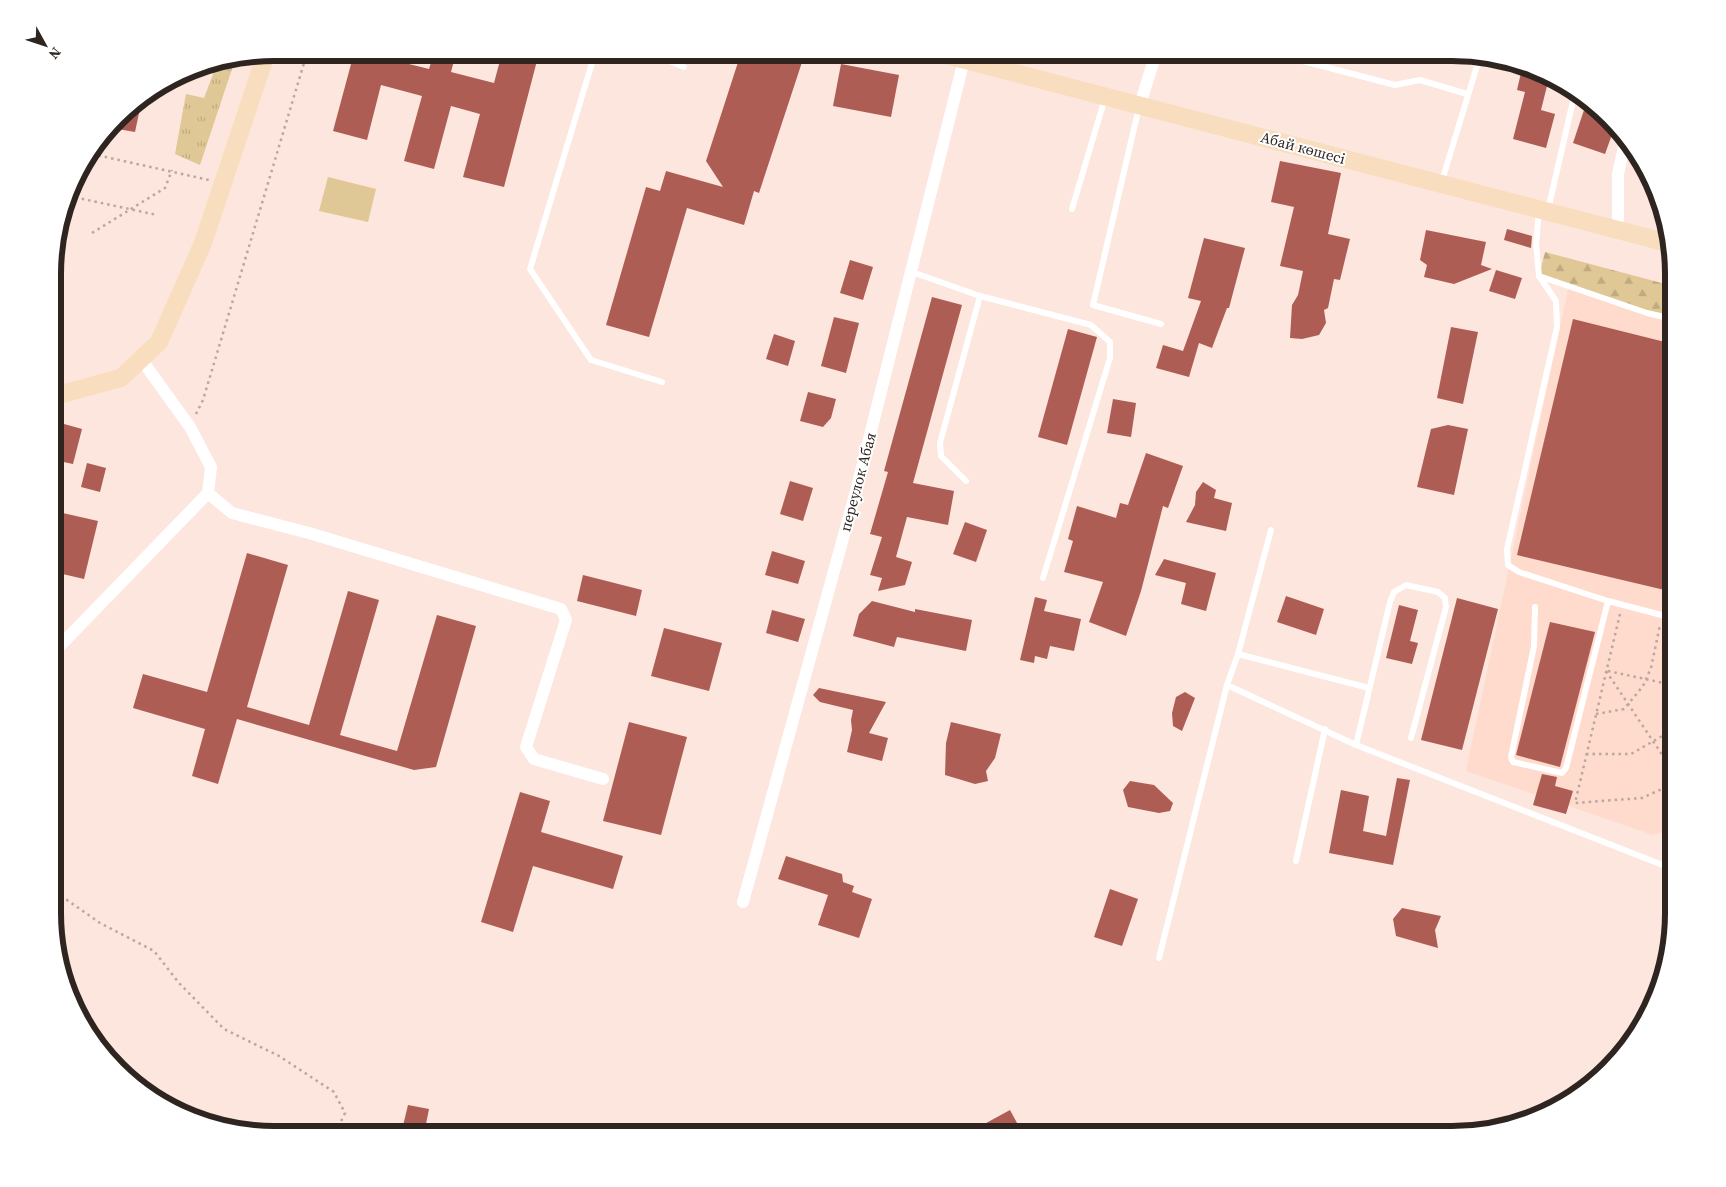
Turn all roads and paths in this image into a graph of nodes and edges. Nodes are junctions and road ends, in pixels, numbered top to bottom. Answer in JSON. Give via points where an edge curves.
{"nodes":[{"id":1,"x":305,"y":61,"type":"edge"},
{"id":2,"x":593,"y":61,"type":"edge"},
{"id":3,"x":669,"y":61,"type":"edge"},
{"id":4,"x":964,"y":61,"type":"edge"},
{"id":5,"x":968,"y":61,"type":"edge"},
{"id":6,"x":1154,"y":61,"type":"edge"},
{"id":7,"x":1303,"y":61,"type":"edge"},
{"id":8,"x":263,"y":62,"type":"edge"},
{"id":9,"x":1478,"y":63,"type":"edge"},
{"id":10,"x":684,"y":67,"type":"dead end"},
{"id":11,"x":1467,"y":94,"type":"junction"},
{"id":12,"x":1105,"y":96,"type":"junction"},
{"id":13,"x":1573,"y":99,"type":"edge"},
{"id":14,"x":1140,"y":106,"type":"junction"},
{"id":15,"x":1624,"y":149,"type":"edge"},
{"id":16,"x":98,"y":155,"type":"edge"},
{"id":17,"x":172,"y":170,"type":"junction"},
{"id":18,"x":222,"y":183,"type":"junction"},
{"id":19,"x":1441,"y":184,"type":"junction"},
{"id":20,"x":76,"y":198,"type":"edge"},
{"id":21,"x":1072,"y":209,"type":"dead end"},
{"id":22,"x":130,"y":210,"type":"junction"},
{"id":23,"x":1543,"y":211,"type":"junction"},
{"id":24,"x":157,"y":215,"type":"dead end"},
{"id":25,"x":1618,"y":230,"type":"junction"},
{"id":26,"x":92,"y":233,"type":"dead end"},
{"id":27,"x":1662,"y":242,"type":"edge"},
{"id":28,"x":912,"y":272,"type":"junction"},
{"id":29,"x":1539,"y":276,"type":"junction"},
{"id":30,"x":980,"y":296,"type":"junction"},
{"id":31,"x":1665,"y":317,"type":"edge"},
{"id":32,"x":1161,"y":324,"type":"dead end"},
{"id":33,"x":141,"y":359,"type":"junction"},
{"id":34,"x":662,"y":382,"type":"dead end"},
{"id":35,"x":61,"y":394,"type":"edge"},
{"id":36,"x":190,"y":427,"type":"junction"},
{"id":37,"x":966,"y":481,"type":"dead end"},
{"id":38,"x":208,"y":493,"type":"junction"},
{"id":39,"x":1271,"y":530,"type":"dead end"},
{"id":40,"x":1043,"y":578,"type":"dead end"},
{"id":41,"x":1608,"y":601,"type":"junction"},
{"id":42,"x":1622,"y":603,"type":"junction"},
{"id":43,"x":1535,"y":607,"type":"dead end"},
{"id":44,"x":1662,"y":615,"type":"junction"},
{"id":45,"x":1665,"y":616,"type":"edge"},
{"id":46,"x":61,"y":645,"type":"edge"},
{"id":47,"x":1238,"y":654,"type":"junction"},
{"id":48,"x":1606,"y":671,"type":"junction"},
{"id":49,"x":1646,"y":679,"type":"junction"},
{"id":50,"x":1665,"y":683,"type":"edge"},
{"id":51,"x":1227,"y":685,"type":"junction"},
{"id":52,"x":1369,"y":688,"type":"junction"},
{"id":53,"x":1628,"y":704,"type":"junction"},
{"id":54,"x":1596,"y":714,"type":"junction"},
{"id":55,"x":1325,"y":729,"type":"junction"},
{"id":56,"x":1665,"y":734,"type":"edge"},
{"id":57,"x":1411,"y":738,"type":"dead end"},
{"id":58,"x":1653,"y":741,"type":"junction"},
{"id":59,"x":1356,"y":745,"type":"junction"},
{"id":60,"x":1586,"y":754,"type":"junction"},
{"id":61,"x":1665,"y":759,"type":"edge"},
{"id":62,"x":603,"y":779,"type":"dead end"},
{"id":63,"x":1665,"y":788,"type":"edge"},
{"id":64,"x":1296,"y":861,"type":"dead end"},
{"id":65,"x":1665,"y":866,"type":"edge"},
{"id":66,"x":61,"y":898,"type":"edge"},
{"id":67,"x":743,"y":902,"type":"dead end"},
{"id":68,"x":1159,"y":958,"type":"dead end"},
{"id":69,"x":339,"y":1126,"type":"edge"}],
"edges":[{"from":1,"to":36,"type":"path","via":[[202,400]]},
{"from":2,"to":34,"type":"lane","via":[[530,269],[591,360]]},
{"from":3,"to":10,"type":"lane"},
{"from":4,"to":28,"type":"street","name":"переулок Абая"},
{"from":5,"to":12,"type":"main road","name":"Абай көшесі"},
{"from":6,"to":14,"type":"street"},
{"from":7,"to":11,"type":"lane","via":[[1395,85],[1420,80]]},
{"from":8,"to":18,"type":"main road"},
{"from":9,"to":11,"type":"lane"},
{"from":11,"to":19,"type":"lane"},
{"from":12,"to":14,"type":"main road","name":"Абай көшесі"},
{"from":12,"to":21,"type":"lane"},
{"from":13,"to":23,"type":"lane"},
{"from":14,"to":19,"type":"main road","name":"Абай көшесі"},
{"from":14,"to":32,"type":"lane","via":[[1093,305]]},
{"from":15,"to":25,"type":"street","via":[[1618,174]]},
{"from":16,"to":17,"type":"path"},
{"from":17,"to":18,"type":"path"},
{"from":17,"to":22,"type":"path","via":[[165,188]]},
{"from":18,"to":33,"type":"main road","via":[[203,243],[159,342]]},
{"from":19,"to":23,"type":"main road","name":"Абай көшесі"},
{"from":20,"to":22,"type":"path"},
{"from":22,"to":24,"type":"path"},
{"from":22,"to":26,"type":"path"},
{"from":23,"to":25,"type":"main road","name":"Абай көшесі"},
{"from":23,"to":29,"type":"lane","via":[[1536,244]]},
{"from":25,"to":27,"type":"main road","name":"Абай көшесі"},
{"from":28,"to":30,"type":"lane"},
{"from":28,"to":67,"type":"street","name":"переулок Абая","via":[[856,492]]},
{"from":29,"to":31,"type":"lane"},
{"from":29,"to":41,"type":"lane","via":[[1556,301],[1557,327],[1507,549],[1508,565],[1519,572]]},
{"from":30,"to":37,"type":"lane","via":[[940,444],[941,456]]},
{"from":30,"to":40,"type":"lane","via":[[1091,325],[1110,342],[1110,358]]},
{"from":33,"to":35,"type":"main road","via":[[121,378]]},
{"from":33,"to":36,"type":"street"},
{"from":36,"to":38,"type":"street","via":[[211,467]]},
{"from":38,"to":46,"type":"street"},
{"from":38,"to":62,"type":"street","via":[[232,514],[309,533],[561,609],[566,620],[526,747],[534,759]]},
{"from":39,"to":47,"type":"lane"},
{"from":41,"to":42,"type":"lane"},
{"from":41,"to":43,"type":"lane","via":[[1566,768],[1562,773],[1513,762],[1511,757],[1534,646]]},
{"from":42,"to":44,"type":"lane"},
{"from":42,"to":48,"type":"path"},
{"from":44,"to":45,"type":"lane"},
{"from":44,"to":49,"type":"path"},
{"from":47,"to":51,"type":"lane"},
{"from":47,"to":52,"type":"lane"},
{"from":48,"to":49,"type":"path"},
{"from":48,"to":53,"type":"path"},
{"from":48,"to":54,"type":"path"},
{"from":49,"to":50,"type":"path"},
{"from":49,"to":53,"type":"path"},
{"from":51,"to":55,"type":"lane"},
{"from":51,"to":68,"type":"lane"},
{"from":52,"to":57,"type":"lane","via":[[1394,592],[1406,586],[1438,592],[1445,598],[1446,607]]},
{"from":52,"to":59,"type":"lane"},
{"from":53,"to":54,"type":"path","via":[[1624,709]]},
{"from":53,"to":58,"type":"path"},
{"from":54,"to":60,"type":"path"},
{"from":55,"to":59,"type":"lane"},
{"from":55,"to":64,"type":"lane"},
{"from":56,"to":58,"type":"path"},
{"from":58,"to":60,"type":"path","via":[[1631,754]]},
{"from":58,"to":61,"type":"path"},
{"from":59,"to":65,"type":"lane"},
{"from":60,"to":63,"type":"path","via":[[1575,802],[1642,798]]},
{"from":66,"to":69,"type":"path","via":[[100,923],[154,951],[179,983],[224,1029],[278,1056],[334,1092],[345,1113]]}]}
